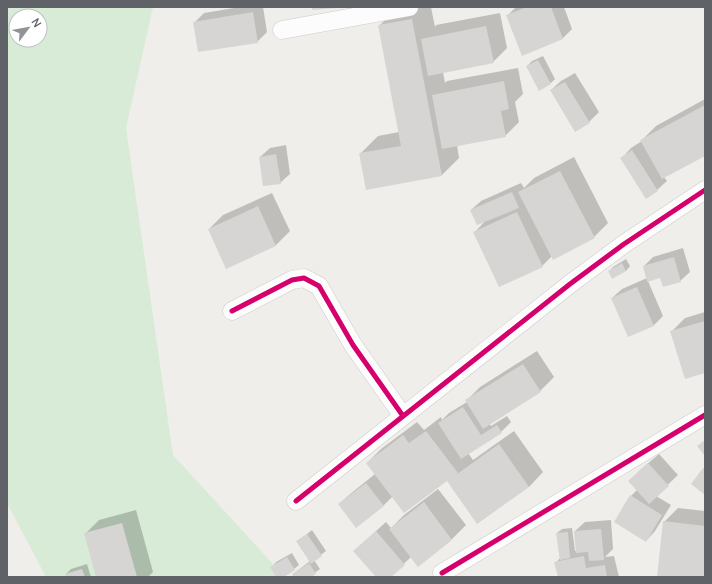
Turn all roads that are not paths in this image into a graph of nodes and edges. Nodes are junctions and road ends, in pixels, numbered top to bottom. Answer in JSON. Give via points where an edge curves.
{"nodes":[{"id":1,"x":409,"y":7,"type":"edge"},
{"id":2,"x":282,"y":30,"type":"dead end"},
{"id":3,"x":705,"y":190,"type":"edge"},
{"id":4,"x":232,"y":311,"type":"dead end"},
{"id":5,"x":705,"y":415,"type":"edge"},
{"id":6,"x":403,"y":416,"type":"junction"},
{"id":7,"x":296,"y":501,"type":"dead end"},
{"id":8,"x":442,"y":574,"type":"dead end"}],
"edges":[{"from":1,"to":2,"type":"street"},
{"from":3,"to":6,"type":"street","via":[[570,284]]},
{"from":4,"to":6,"type":"street","via":[[292,280],[304,278],[319,286],[353,345]]},
{"from":5,"to":8,"type":"street"},
{"from":6,"to":7,"type":"street"}]}
